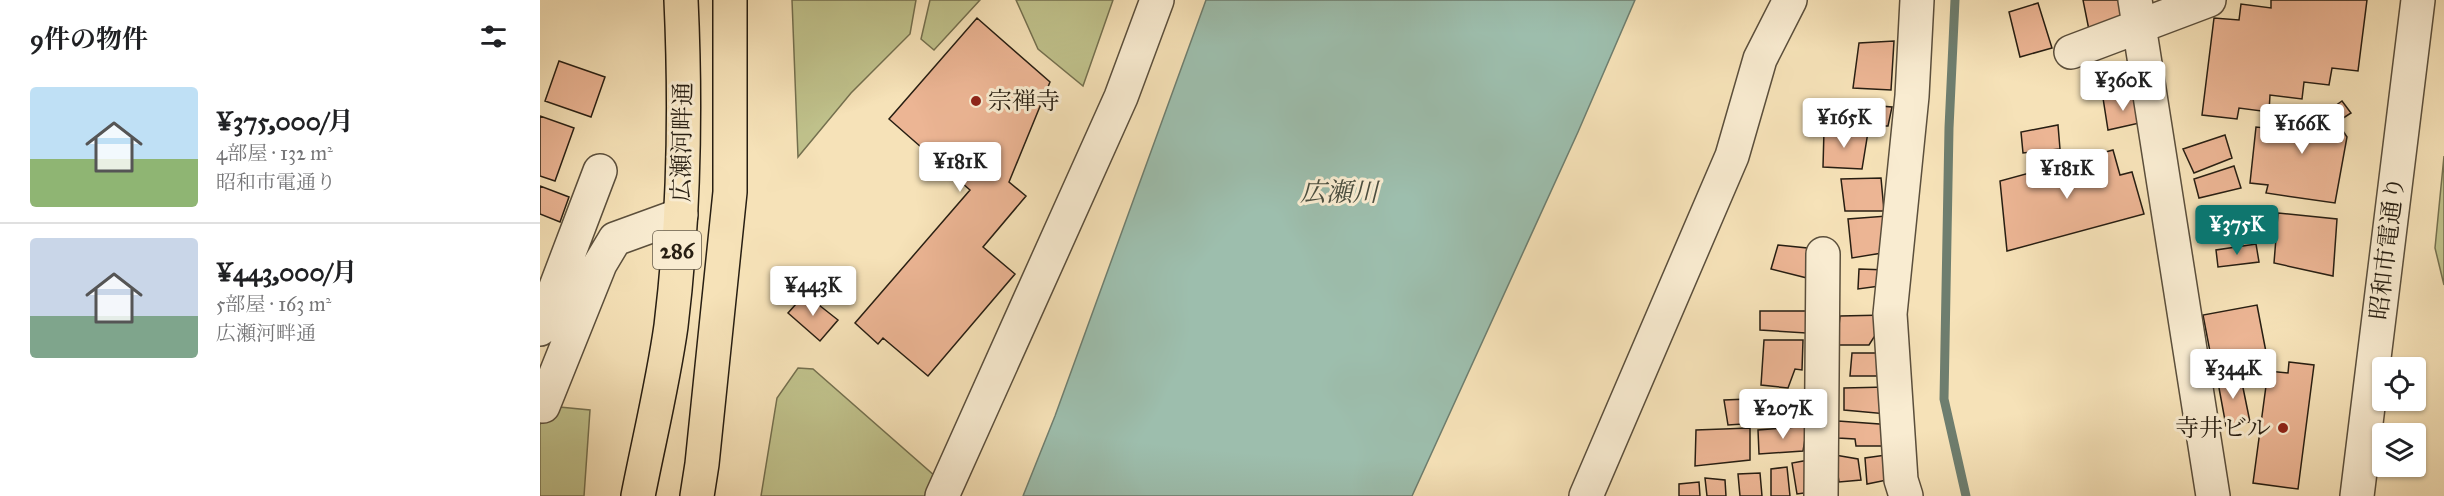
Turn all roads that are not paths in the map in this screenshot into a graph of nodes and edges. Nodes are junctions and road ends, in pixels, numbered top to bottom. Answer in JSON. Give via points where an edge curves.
{"nodes":[{"id":1,"x":681,"y":0,"type":"edge"},
{"id":2,"x":730,"y":0,"type":"edge"},
{"id":3,"x":1157,"y":0,"type":"edge"},
{"id":4,"x":1790,"y":0,"type":"edge"},
{"id":5,"x":1917,"y":0,"type":"edge"},
{"id":6,"x":2209,"y":0,"type":"edge"},
{"id":7,"x":2418,"y":0,"type":"edge"},
{"id":8,"x":2138,"y":14,"type":"edge"},
{"id":9,"x":2071,"y":52,"type":"dead end"},
{"id":10,"x":600,"y":171,"type":"dead end"},
{"id":11,"x":681,"y":215,"type":"junction"},
{"id":12,"x":1823,"y":254,"type":"dead end"},
{"id":13,"x":540,"y":329,"type":"edge"},
{"id":14,"x":541,"y":411,"type":"edge"},
{"id":15,"x":638,"y":496,"type":"edge"},
{"id":16,"x":697,"y":496,"type":"edge"},
{"id":17,"x":942,"y":496,"type":"edge"},
{"id":18,"x":1586,"y":496,"type":"edge"},
{"id":19,"x":1821,"y":496,"type":"edge"},
{"id":20,"x":1906,"y":496,"type":"edge"},
{"id":21,"x":2213,"y":496,"type":"edge"},
{"id":22,"x":2356,"y":496,"type":"edge"}],
"edges":[{"from":1,"to":11,"type":"highway","name":"広瀬河畔通","number":"286"},
{"from":2,"to":16,"type":"highway","name":"広瀬河畔通","number":"286","via":[[730,192]]},
{"from":3,"to":17,"type":"street","via":[[1121,97]]},
{"from":4,"to":18,"type":"street","via":[[1760,59],[1732,156]]},
{"from":5,"to":20,"type":"street","via":[[1912,96],[1890,314],[1901,480]]},
{"from":6,"to":8,"type":"street"},
{"from":7,"to":22,"type":"street","name":"昭和市電通り"},
{"from":8,"to":9,"type":"street"},
{"from":8,"to":21,"type":"street"},
{"from":10,"to":13,"type":"street"},
{"from":11,"to":14,"type":"street","via":[[615,239],[600,264]]},
{"from":11,"to":15,"type":"highway","name":"広瀬河畔通","number":"286","via":[[670,327]]},
{"from":12,"to":19,"type":"street"}]}
